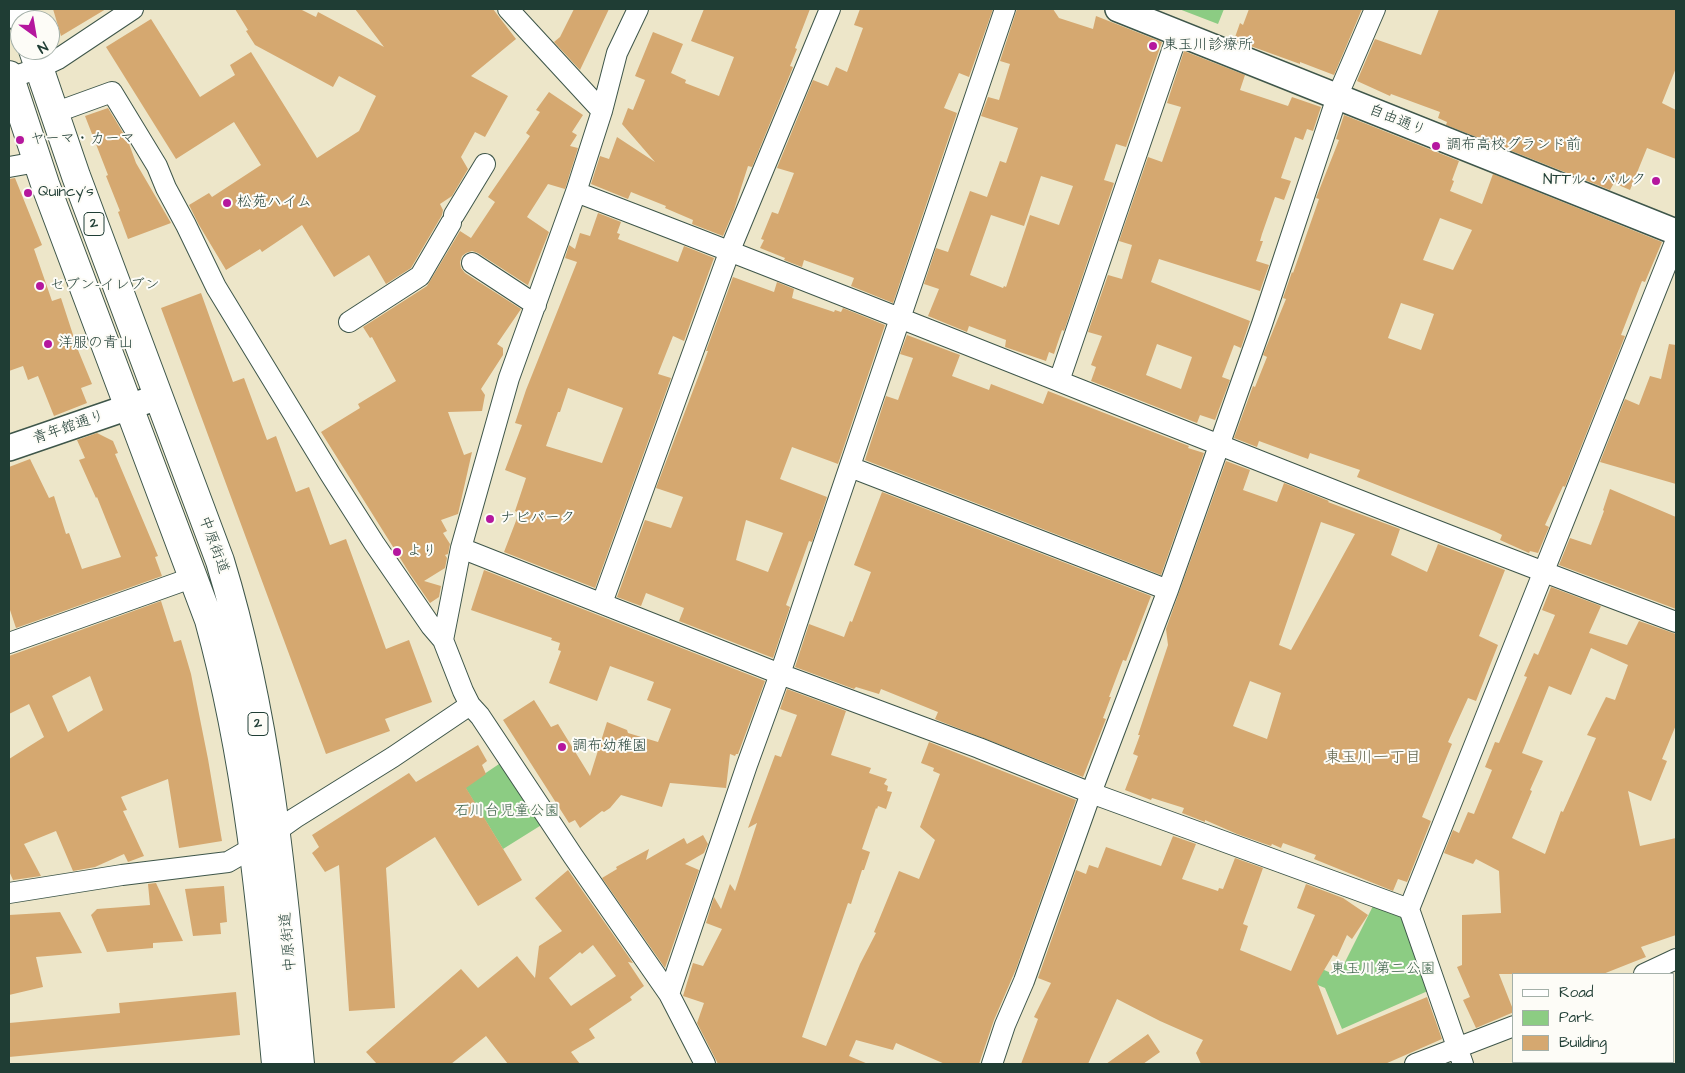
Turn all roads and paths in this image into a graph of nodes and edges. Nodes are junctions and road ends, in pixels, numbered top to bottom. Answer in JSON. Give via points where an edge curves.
{"nodes":[{"id":1,"x":133,"y":9,"type":"edge"},
{"id":2,"x":508,"y":9,"type":"edge"},
{"id":3,"x":638,"y":9,"type":"edge"},
{"id":4,"x":830,"y":9,"type":"edge"},
{"id":5,"x":1005,"y":9,"type":"edge"},
{"id":6,"x":1118,"y":9,"type":"edge"},
{"id":7,"x":1375,"y":9,"type":"edge"},
{"id":8,"x":1178,"y":33,"type":"junction"},
{"id":9,"x":60,"y":58,"type":"edge"},
{"id":10,"x":34,"y":60,"type":"edge"},
{"id":11,"x":36,"y":60,"type":"edge"},
{"id":12,"x":9,"y":76,"type":"edge"},
{"id":13,"x":1337,"y":96,"type":"junction"},
{"id":14,"x":602,"y":111,"type":"junction"},
{"id":15,"x":54,"y":113,"type":"junction"},
{"id":16,"x":38,"y":162,"type":"junction"},
{"id":17,"x":485,"y":164,"type":"dead end"},
{"id":18,"x":9,"y":167,"type":"edge"},
{"id":19,"x":576,"y":192,"type":"junction"},
{"id":20,"x":1676,"y":232,"type":"edge"},
{"id":21,"x":1676,"y":240,"type":"edge"},
{"id":22,"x":730,"y":250,"type":"junction"},
{"id":23,"x":472,"y":263,"type":"dead end"},
{"id":24,"x":536,"y":305,"type":"junction"},
{"id":25,"x":901,"y":318,"type":"junction"},
{"id":26,"x":349,"y":322,"type":"dead end"},
{"id":27,"x":1059,"y":381,"type":"junction"},
{"id":28,"x":158,"y":397,"type":"junction"},
{"id":29,"x":129,"y":407,"type":"junction"},
{"id":30,"x":1219,"y":445,"type":"junction"},
{"id":31,"x":9,"y":448,"type":"edge"},
{"id":32,"x":850,"y":467,"type":"junction"},
{"id":33,"x":461,"y":548,"type":"junction"},
{"id":34,"x":1544,"y":571,"type":"junction"},
{"id":35,"x":194,"y":578,"type":"junction"},
{"id":36,"x":1168,"y":590,"type":"junction"},
{"id":37,"x":602,"y":603,"type":"junction"},
{"id":38,"x":1676,"y":622,"type":"edge"},
{"id":39,"x":442,"y":640,"type":"junction"},
{"id":40,"x":9,"y":643,"type":"edge"},
{"id":41,"x":780,"y":674,"type":"junction"},
{"id":42,"x":470,"y":705,"type":"junction"},
{"id":43,"x":1091,"y":793,"type":"junction"},
{"id":44,"x":276,"y":832,"type":"junction"},
{"id":45,"x":254,"y":848,"type":"junction"},
{"id":46,"x":9,"y":894,"type":"edge"},
{"id":47,"x":1410,"y":909,"type":"junction"},
{"id":48,"x":1676,"y":960,"type":"edge"},
{"id":49,"x":1646,"y":973,"type":"edge"},
{"id":50,"x":670,"y":994,"type":"junction"},
{"id":51,"x":1512,"y":1027,"type":"edge"},
{"id":52,"x":1460,"y":1056,"type":"edge"},
{"id":53,"x":276,"y":1064,"type":"edge"},
{"id":54,"x":300,"y":1064,"type":"edge"},
{"id":55,"x":705,"y":1064,"type":"edge"},
{"id":56,"x":992,"y":1064,"type":"edge"},
{"id":57,"x":1415,"y":1064,"type":"edge"}],
"edges":[{"from":1,"to":9,"type":"street"},
{"from":2,"to":14,"type":"street"},
{"from":3,"to":14,"type":"street","via":[[617,53]]},
{"from":4,"to":22,"type":"street"},
{"from":5,"to":25,"type":"street"},
{"from":6,"to":8,"type":"street","name":"自由通り"},
{"from":7,"to":13,"type":"street"},
{"from":8,"to":13,"type":"street","name":"自由通り"},
{"from":8,"to":27,"type":"street"},
{"from":10,"to":12,"type":"street"},
{"from":11,"to":15,"type":"main road","name":"中原街道","number":"2"},
{"from":12,"to":16,"type":"main road","name":"中原街道","number":"2"},
{"from":13,"to":20,"type":"street","name":"自由通り"},
{"from":13,"to":30,"type":"street"},
{"from":14,"to":19,"type":"street"},
{"from":15,"to":28,"type":"main road","name":"中原街道","number":"2"},
{"from":15,"to":39,"type":"street","via":[[112,92],[157,166],[216,287],[250,344],[374,543]]},
{"from":16,"to":18,"type":"street"},
{"from":16,"to":29,"type":"main road","name":"中原街道","number":"2"},
{"from":17,"to":26,"type":"street","via":[[420,276]]},
{"from":19,"to":22,"type":"street"},
{"from":19,"to":24,"type":"street"},
{"from":21,"to":34,"type":"street"},
{"from":22,"to":25,"type":"street"},
{"from":22,"to":37,"type":"street"},
{"from":23,"to":24,"type":"street"},
{"from":24,"to":33,"type":"street","via":[[510,378]]},
{"from":25,"to":27,"type":"street"},
{"from":25,"to":32,"type":"street"},
{"from":27,"to":30,"type":"street"},
{"from":28,"to":29,"type":"street","name":"青年館通り"},
{"from":28,"to":44,"type":"main road","name":"中原街道","number":"2","via":[[234,607],[254,700]]},
{"from":29,"to":31,"type":"street","name":"青年館通り"},
{"from":29,"to":35,"type":"main road","name":"中原街道","number":"2"},
{"from":30,"to":34,"type":"street"},
{"from":30,"to":36,"type":"street"},
{"from":32,"to":36,"type":"street"},
{"from":32,"to":41,"type":"street"},
{"from":33,"to":37,"type":"street"},
{"from":33,"to":39,"type":"street"},
{"from":34,"to":38,"type":"street"},
{"from":34,"to":47,"type":"street"},
{"from":35,"to":40,"type":"street"},
{"from":35,"to":45,"type":"main road","name":"中原街道","number":"2","via":[[209,620],[233,717]]},
{"from":36,"to":43,"type":"street"},
{"from":37,"to":41,"type":"street"},
{"from":39,"to":42,"type":"street"},
{"from":41,"to":43,"type":"street"},
{"from":41,"to":50,"type":"street"},
{"from":42,"to":44,"type":"street"},
{"from":42,"to":50,"type":"street"},
{"from":43,"to":47,"type":"street"},
{"from":43,"to":56,"type":"street"},
{"from":44,"to":45,"type":"street"},
{"from":44,"to":54,"type":"main road","name":"中原街道","number":"2"},
{"from":45,"to":46,"type":"street","via":[[228,862]]},
{"from":45,"to":53,"type":"main road","name":"中原街道","number":"2"},
{"from":47,"to":52,"type":"street"},
{"from":48,"to":49,"type":"street"},
{"from":50,"to":55,"type":"street"},
{"from":51,"to":52,"type":"street"},
{"from":52,"to":57,"type":"street"}]}
